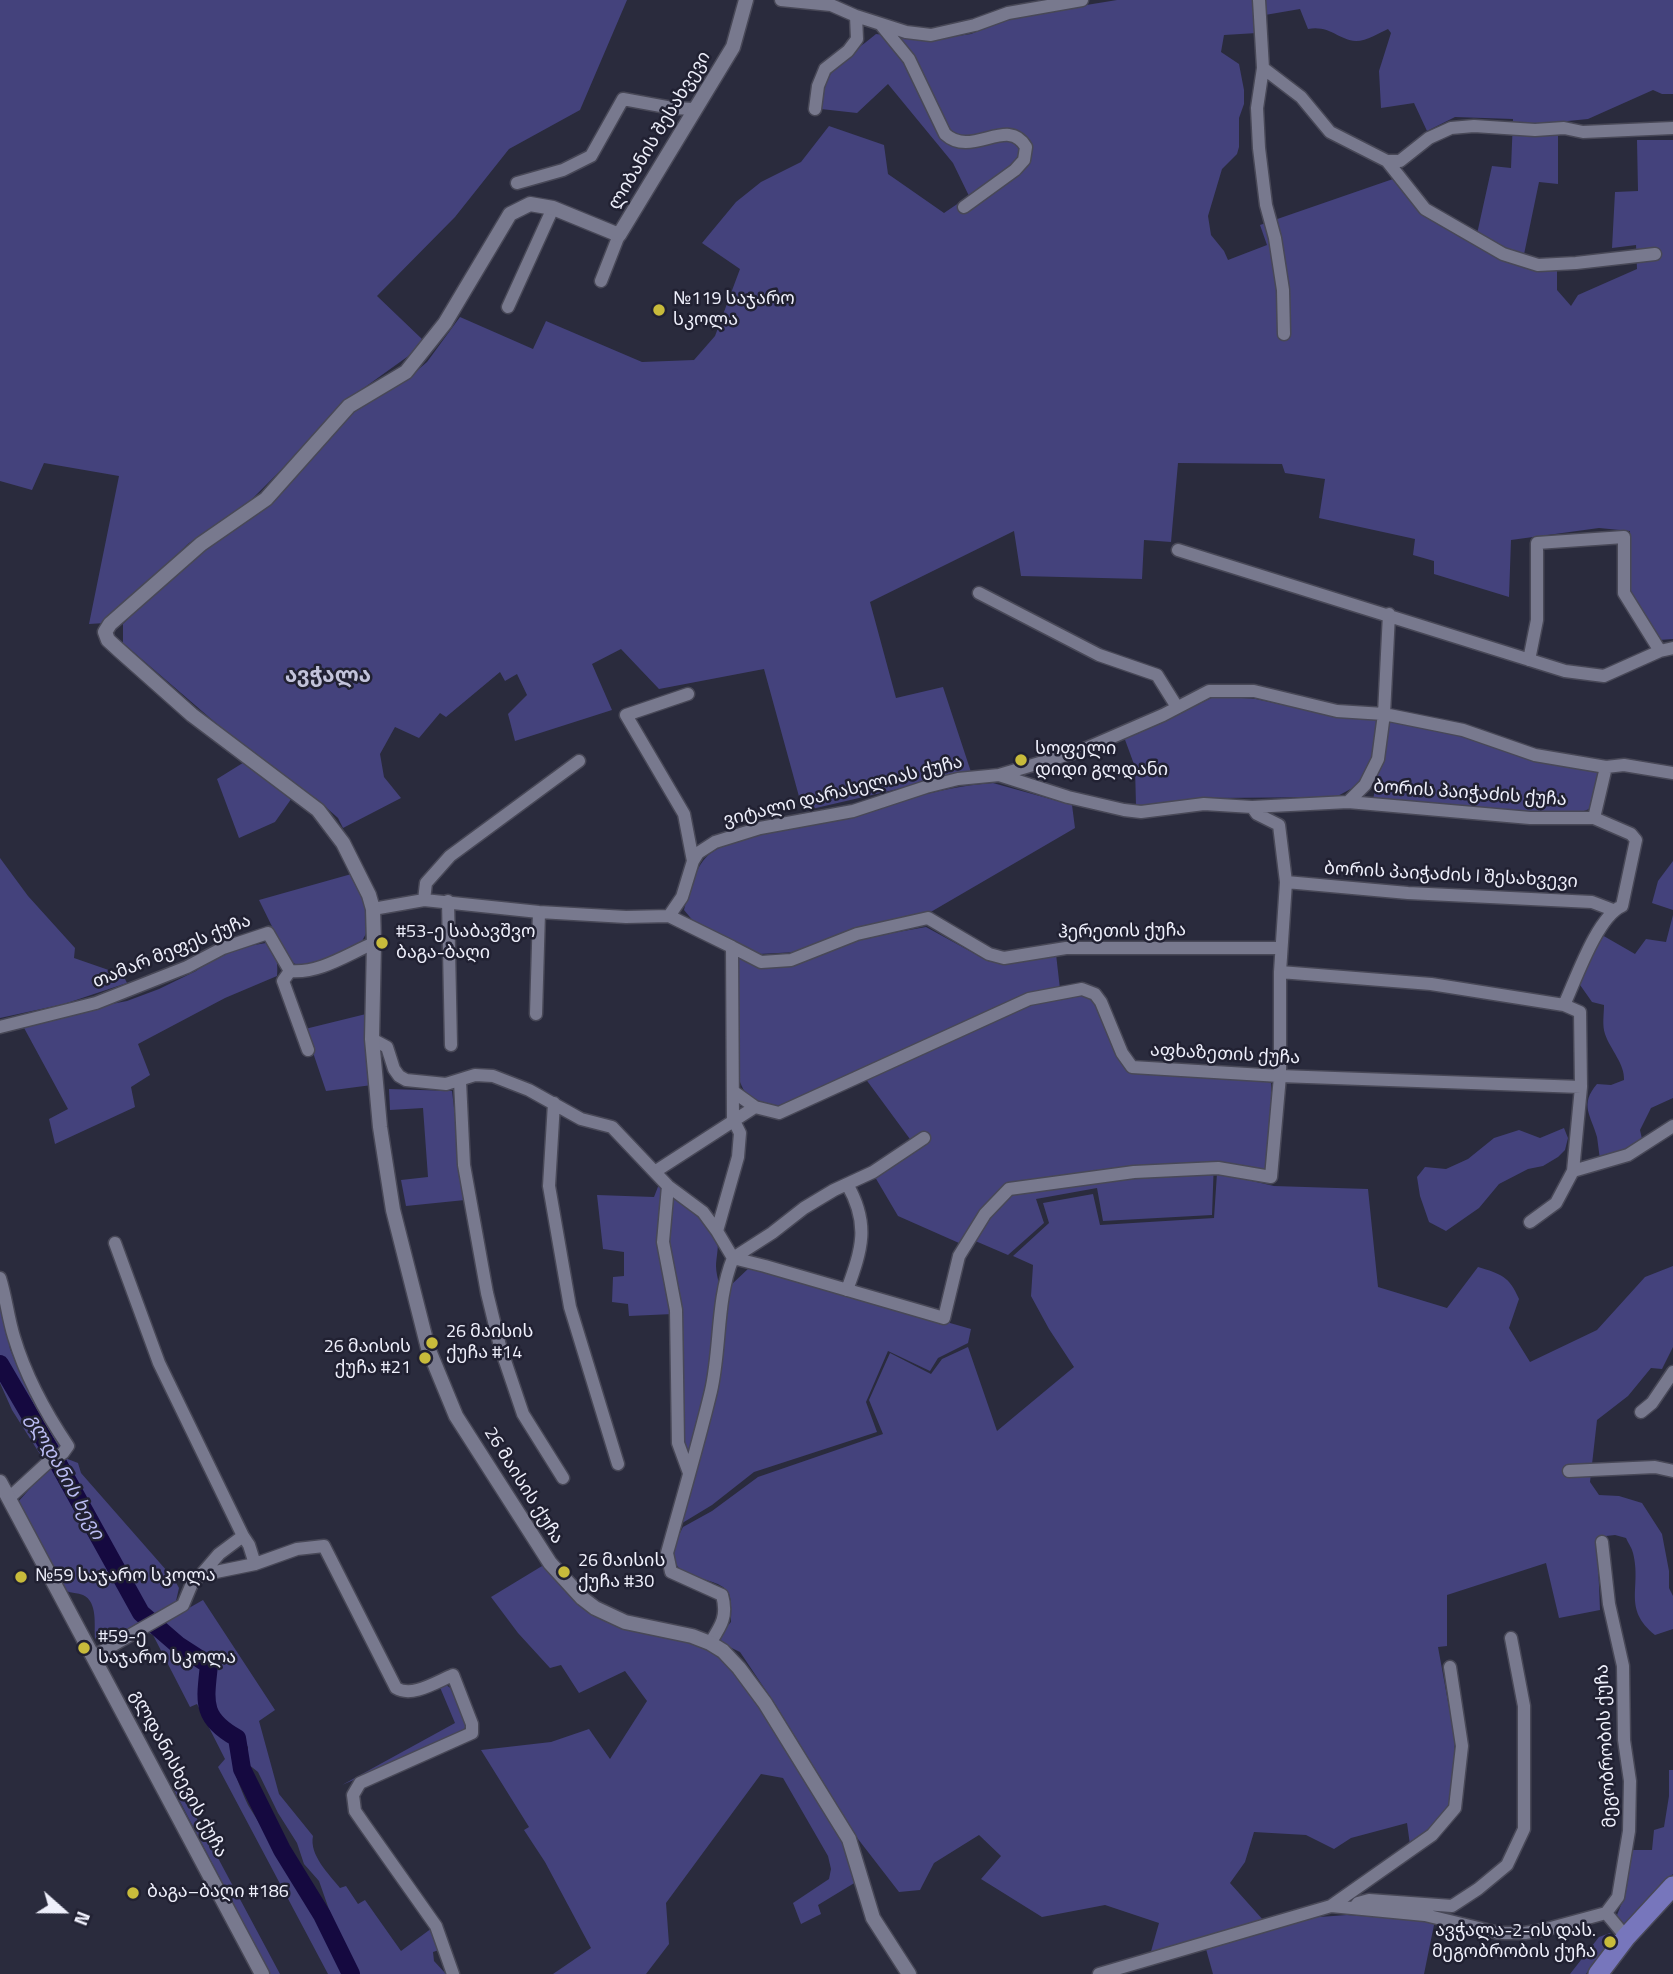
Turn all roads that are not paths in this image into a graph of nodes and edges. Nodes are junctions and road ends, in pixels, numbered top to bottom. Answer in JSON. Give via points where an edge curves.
{"nodes":[{"id":1,"x":746,"y":0,"type":"edge"},
{"id":2,"x":780,"y":0,"type":"edge"},
{"id":3,"x":1082,"y":0,"type":"edge"},
{"id":4,"x":1259,"y":0,"type":"edge"},
{"id":5,"x":856,"y":16,"type":"junction"},
{"id":6,"x":880,"y":24,"type":"junction"},
{"id":7,"x":1263,"y":68,"type":"junction"},
{"id":8,"x":694,"y":109,"type":"junction"},
{"id":9,"x":815,"y":109,"type":"dead end"},
{"id":10,"x":1673,"y":128,"type":"edge"},
{"id":11,"x":1387,"y":161,"type":"junction"},
{"id":12,"x":517,"y":183,"type":"dead end"},
{"id":13,"x":553,"y":208,"type":"junction"},
{"id":14,"x":964,"y":208,"type":"dead end"},
{"id":15,"x":619,"y":235,"type":"junction"},
{"id":16,"x":1655,"y":254,"type":"dead end"},
{"id":17,"x":601,"y":281,"type":"dead end"},
{"id":18,"x":508,"y":307,"type":"dead end"},
{"id":19,"x":1284,"y":334,"type":"dead end"},
{"id":20,"x":1178,"y":550,"type":"dead end"},
{"id":21,"x":979,"y":593,"type":"dead end"},
{"id":22,"x":1389,"y":614,"type":"junction"},
{"id":23,"x":1666,"y":650,"type":"edge"},
{"id":24,"x":1529,"y":660,"type":"junction"},
{"id":25,"x":688,"y":694,"type":"dead end"},
{"id":26,"x":1177,"y":708,"type":"junction"},
{"id":27,"x":1384,"y":714,"type":"junction"},
{"id":28,"x":579,"y":761,"type":"dead end"},
{"id":29,"x":1606,"y":767,"type":"junction"},
{"id":30,"x":1673,"y":773,"type":"edge"},
{"id":31,"x":999,"y":775,"type":"junction"},
{"id":32,"x":1348,"y":803,"type":"junction"},
{"id":33,"x":1252,"y":807,"type":"junction"},
{"id":34,"x":1594,"y":818,"type":"junction"},
{"id":35,"x":693,"y":861,"type":"junction"},
{"id":36,"x":1286,"y":882,"type":"junction"},
{"id":37,"x":425,"y":900,"type":"junction"},
{"id":38,"x":448,"y":901,"type":"junction"},
{"id":39,"x":373,"y":909,"type":"junction"},
{"id":40,"x":1613,"y":910,"type":"junction"},
{"id":41,"x":539,"y":912,"type":"junction"},
{"id":42,"x":669,"y":916,"type":"junction"},
{"id":43,"x":374,"y":943,"type":"junction"},
{"id":44,"x":732,"y":947,"type":"junction"},
{"id":45,"x":1282,"y":948,"type":"junction"},
{"id":46,"x":289,"y":971,"type":"junction"},
{"id":47,"x":1280,"y":972,"type":"junction"},
{"id":48,"x":1564,"y":1005,"type":"junction"},
{"id":49,"x":536,"y":1014,"type":"dead end"},
{"id":50,"x":0,"y":1027,"type":"edge"},
{"id":51,"x":372,"y":1039,"type":"junction"},
{"id":52,"x":451,"y":1045,"type":"dead end"},
{"id":53,"x":308,"y":1050,"type":"dead end"},
{"id":54,"x":1280,"y":1076,"type":"junction"},
{"id":55,"x":460,"y":1081,"type":"junction"},
{"id":56,"x":1581,"y":1087,"type":"junction"},
{"id":57,"x":734,"y":1092,"type":"junction"},
{"id":58,"x":554,"y":1102,"type":"junction"},
{"id":59,"x":755,"y":1107,"type":"junction"},
{"id":60,"x":733,"y":1119,"type":"junction"},
{"id":61,"x":1673,"y":1126,"type":"edge"},
{"id":62,"x":925,"y":1138,"type":"dead end"},
{"id":63,"x":656,"y":1171,"type":"junction"},
{"id":64,"x":1573,"y":1171,"type":"junction"},
{"id":65,"x":848,"y":1184,"type":"junction"},
{"id":66,"x":668,"y":1186,"type":"junction"},
{"id":67,"x":1530,"y":1222,"type":"dead end"},
{"id":68,"x":717,"y":1231,"type":"junction"},
{"id":69,"x":116,"y":1243,"type":"dead end"},
{"id":70,"x":733,"y":1258,"type":"junction"},
{"id":71,"x":0,"y":1278,"type":"edge"},
{"id":72,"x":846,"y":1290,"type":"junction"},
{"id":73,"x":1673,"y":1372,"type":"edge"},
{"id":74,"x":1641,"y":1412,"type":"dead end"},
{"id":75,"x":618,"y":1464,"type":"dead end"},
{"id":76,"x":1569,"y":1471,"type":"dead end"},
{"id":77,"x":1673,"y":1471,"type":"edge"},
{"id":78,"x":689,"y":1473,"type":"junction"},
{"id":79,"x":563,"y":1478,"type":"dead end"},
{"id":80,"x":0,"y":1482,"type":"edge"},
{"id":81,"x":9,"y":1497,"type":"junction"},
{"id":82,"x":243,"y":1536,"type":"junction"},
{"id":83,"x":1602,"y":1542,"type":"dead end"},
{"id":84,"x":255,"y":1564,"type":"junction"},
{"id":85,"x":201,"y":1575,"type":"junction"},
{"id":86,"x":1511,"y":1638,"type":"dead end"},
{"id":87,"x":710,"y":1643,"type":"junction"},
{"id":88,"x":94,"y":1656,"type":"junction"},
{"id":89,"x":1450,"y":1667,"type":"dead end"},
{"id":90,"x":1673,"y":1885,"type":"edge"},
{"id":91,"x":1331,"y":1906,"type":"junction"},
{"id":92,"x":1354,"y":1908,"type":"junction"},
{"id":93,"x":1606,"y":1913,"type":"junction"},
{"id":94,"x":1626,"y":1937,"type":"junction"},
{"id":95,"x":262,"y":1974,"type":"edge"},
{"id":96,"x":453,"y":1974,"type":"edge"},
{"id":97,"x":909,"y":1974,"type":"edge"},
{"id":98,"x":1099,"y":1974,"type":"edge"},
{"id":99,"x":1599,"y":1974,"type":"edge"}],
"edges":[{"from":1,"to":8,"type":"street","name":"ლიბანის შესახვევი","via":[[733,47]]},
{"from":2,"to":5,"type":"street","via":[[831,5]]},
{"from":3,"to":6,"type":"street","via":[[1008,13],[931,35]]},
{"from":4,"to":7,"type":"street"},
{"from":5,"to":6,"type":"street"},
{"from":5,"to":9,"type":"street","via":[[857,39],[825,69]]},
{"from":6,"to":14,"type":"street","via":[[909,59],[952,141],[971,143],[1012,133],[1026,147],[1024,160],[1015,170]]},
{"from":7,"to":11,"type":"street","via":[[1301,97],[1330,132]]},
{"from":7,"to":19,"type":"street","via":[[1257,108],[1259,148],[1283,290]]},
{"from":8,"to":12,"type":"street","via":[[623,99],[591,156],[563,170]]},
{"from":8,"to":15,"type":"street","name":"ლიბანის შესახვევი"},
{"from":10,"to":11,"type":"street","via":[[1583,132],[1451,128],[1429,138],[1400,161]]},
{"from":11,"to":16,"type":"street","via":[[1424,209],[1503,254],[1538,265]]},
{"from":13,"to":15,"type":"street"},
{"from":13,"to":18,"type":"street"},
{"from":13,"to":39,"type":"street","name":"26 მაისის ქუჩა","via":[[530,204],[510,214],[445,323],[406,372],[349,407],[266,499],[201,544],[105,632],[108,640],[192,715],[318,810],[356,866]]},
{"from":15,"to":17,"type":"street","name":"ლიბანის შესახვევი"},
{"from":20,"to":22,"type":"street"},
{"from":21,"to":26,"type":"street","via":[[1099,655],[1157,675]]},
{"from":22,"to":24,"type":"street"},
{"from":22,"to":27,"type":"street"},
{"from":23,"to":24,"type":"street","via":[[1604,676]]},
{"from":23,"to":24,"type":"street","via":[[1624,593],[1624,537],[1594,538],[1537,543],[1537,620]]},
{"from":25,"to":35,"type":"street","via":[[626,715],[684,814]]},
{"from":26,"to":27,"type":"street","name":"ვიტალი დარასელიას ქუჩა","via":[[1209,691],[1254,691],[1337,711]]},
{"from":26,"to":31,"type":"street","name":"ვიტალი დარასელიას ქუჩა","via":[[1080,751]]},
{"from":27,"to":29,"type":"street","name":"ვიტალი დარასელიას ქუჩა","via":[[1463,730],[1535,755]]},
{"from":27,"to":32,"type":"street","via":[[1378,759],[1365,785]]},
{"from":28,"to":37,"type":"street","via":[[450,856],[426,883]]},
{"from":29,"to":30,"type":"street","name":"ვიტალი დარასელიას ქუჩა","via":[[1624,765]]},
{"from":29,"to":34,"type":"street"},
{"from":31,"to":33,"type":"street","name":"ბორის პაიჭაძის ქუჩა","via":[[1124,810],[1204,804]]},
{"from":31,"to":35,"type":"street","name":"ვიტალი დარასელიას ქუჩა","via":[[958,779],[834,815],[760,828],[707,846]]},
{"from":32,"to":33,"type":"street","name":"ბორის პაიჭაძის ქუჩა"},
{"from":32,"to":34,"type":"street","name":"ბორის პაიჭაძის ქუჩა","via":[[1530,818]]},
{"from":33,"to":36,"type":"street","via":[[1279,825]]},
{"from":34,"to":40,"type":"street","name":"ბორის პაიჭაძის ქუჩა","via":[[1636,840],[1622,906]]},
{"from":35,"to":42,"type":"street","via":[[682,897]]},
{"from":36,"to":40,"type":"street","name":"ბორის პაიჭაძის I შესახვევი","via":[[1592,902]]},
{"from":36,"to":45,"type":"street"},
{"from":37,"to":38,"type":"street"},
{"from":37,"to":39,"type":"street"},
{"from":38,"to":41,"type":"street"},
{"from":38,"to":52,"type":"street"},
{"from":39,"to":43,"type":"street","name":"26 მაისის ქუჩა"},
{"from":40,"to":48,"type":"street","name":"ბორის პაიჭაძის ქუჩა"},
{"from":41,"to":42,"type":"street"},
{"from":41,"to":49,"type":"street"},
{"from":42,"to":44,"type":"street","name":"ჰერეთის ქუჩა"},
{"from":43,"to":46,"type":"street","via":[[320,968]]},
{"from":43,"to":51,"type":"street","name":"26 მაისის ქუჩა"},
{"from":44,"to":45,"type":"street","name":"ჰერეთის ქუჩა","via":[[761,962],[791,960],[857,934],[928,918],[1004,958],[1066,948]]},
{"from":44,"to":57,"type":"street"},
{"from":45,"to":47,"type":"street"},
{"from":46,"to":50,"type":"street","name":"თამარ მეფეს ქუჩა","via":[[268,933],[96,1003]]},
{"from":46,"to":53,"type":"street","via":[[283,981]]},
{"from":47,"to":48,"type":"street","via":[[1431,984]]},
{"from":47,"to":54,"type":"street"},
{"from":48,"to":56,"type":"street","via":[[1580,1012]]},
{"from":51,"to":55,"type":"street","via":[[387,1047],[394,1069],[406,1080]]},
{"from":51,"to":87,"type":"street","name":"26 მაისის ქუჩა","via":[[380,1127],[402,1250],[428,1348],[456,1416],[550,1563],[582,1598],[625,1622]]},
{"from":54,"to":56,"type":"street","name":"აფხაზეთის ქუჩა"},
{"from":54,"to":59,"type":"street","name":"აფხაზეთის ქუჩა","via":[[1132,1067],[1101,1002],[1082,989],[1029,999],[779,1113]]},
{"from":54,"to":72,"type":"street","via":[[1271,1177],[1219,1167],[1134,1172],[1009,1189],[985,1214],[959,1256],[944,1318]]},
{"from":55,"to":58,"type":"street","via":[[475,1075],[493,1076]]},
{"from":55,"to":79,"type":"street","via":[[464,1164],[500,1346],[523,1414]]},
{"from":56,"to":64,"type":"street"},
{"from":57,"to":59,"type":"street"},
{"from":57,"to":60,"type":"street"},
{"from":58,"to":63,"type":"street","via":[[581,1119],[612,1127]]},
{"from":58,"to":75,"type":"street","via":[[549,1186],[570,1307]]},
{"from":59,"to":60,"type":"street"},
{"from":60,"to":63,"type":"street"},
{"from":60,"to":68,"type":"street","via":[[740,1133],[738,1157]]},
{"from":61,"to":64,"type":"street","via":[[1628,1155]]},
{"from":62,"to":65,"type":"street"},
{"from":63,"to":66,"type":"street"},
{"from":64,"to":67,"type":"street","via":[[1556,1203]]},
{"from":65,"to":70,"type":"street","via":[[804,1208]]},
{"from":65,"to":72,"type":"street","via":[[862,1225],[860,1256]]},
{"from":66,"to":68,"type":"street","via":[[703,1212]]},
{"from":66,"to":78,"type":"street","via":[[663,1242],[676,1310],[678,1443]]},
{"from":68,"to":70,"type":"street"},
{"from":69,"to":82,"type":"street","via":[[159,1363]]},
{"from":70,"to":72,"type":"street"},
{"from":70,"to":78,"type":"street","via":[[723,1281],[711,1390]]},
{"from":71,"to":81,"type":"street","via":[[29,1380],[68,1446]]},
{"from":73,"to":74,"type":"street"},
{"from":76,"to":77,"type":"street","via":[[1655,1467]]},
{"from":78,"to":87,"type":"street","via":[[667,1553],[671,1572],[722,1595],[724,1622]]},
{"from":80,"to":81,"type":"street","name":"გლდანისხევის ქუჩა"},
{"from":81,"to":88,"type":"street","name":"გლდანისხევის ქუჩა"},
{"from":82,"to":84,"type":"street"},
{"from":82,"to":85,"type":"street","via":[[219,1553]]},
{"from":83,"to":93,"type":"street","name":"მეგობრობის ქუჩა","via":[[1623,1666],[1630,1781],[1629,1831],[1618,1898]]},
{"from":84,"to":85,"type":"street"},
{"from":84,"to":96,"type":"street","via":[[297,1549],[324,1546],[396,1688],[411,1692],[453,1675],[472,1733],[360,1783],[353,1795],[355,1811],[436,1926]]},
{"from":85,"to":88,"type":"street","via":[[193,1581],[183,1605]]},
{"from":86,"to":92,"type":"street","via":[[1524,1706],[1524,1829],[1507,1865],[1452,1906],[1369,1900]]},
{"from":87,"to":97,"type":"street","name":"26 მაისის ქუჩა","via":[[730,1657],[751,1683],[849,1839],[873,1918]]},
{"from":88,"to":95,"type":"street","name":"გლდანისხევის ქუჩა"},
{"from":89,"to":91,"type":"street","via":[[1462,1746],[1455,1808],[1432,1835]]},
{"from":90,"to":94,"type":"highway"},
{"from":91,"to":92,"type":"street"},
{"from":91,"to":98,"type":"street"},
{"from":92,"to":93,"type":"street","via":[[1425,1915],[1499,1933],[1547,1929]]},
{"from":93,"to":94,"type":"street"},
{"from":94,"to":99,"type":"highway"}]}
